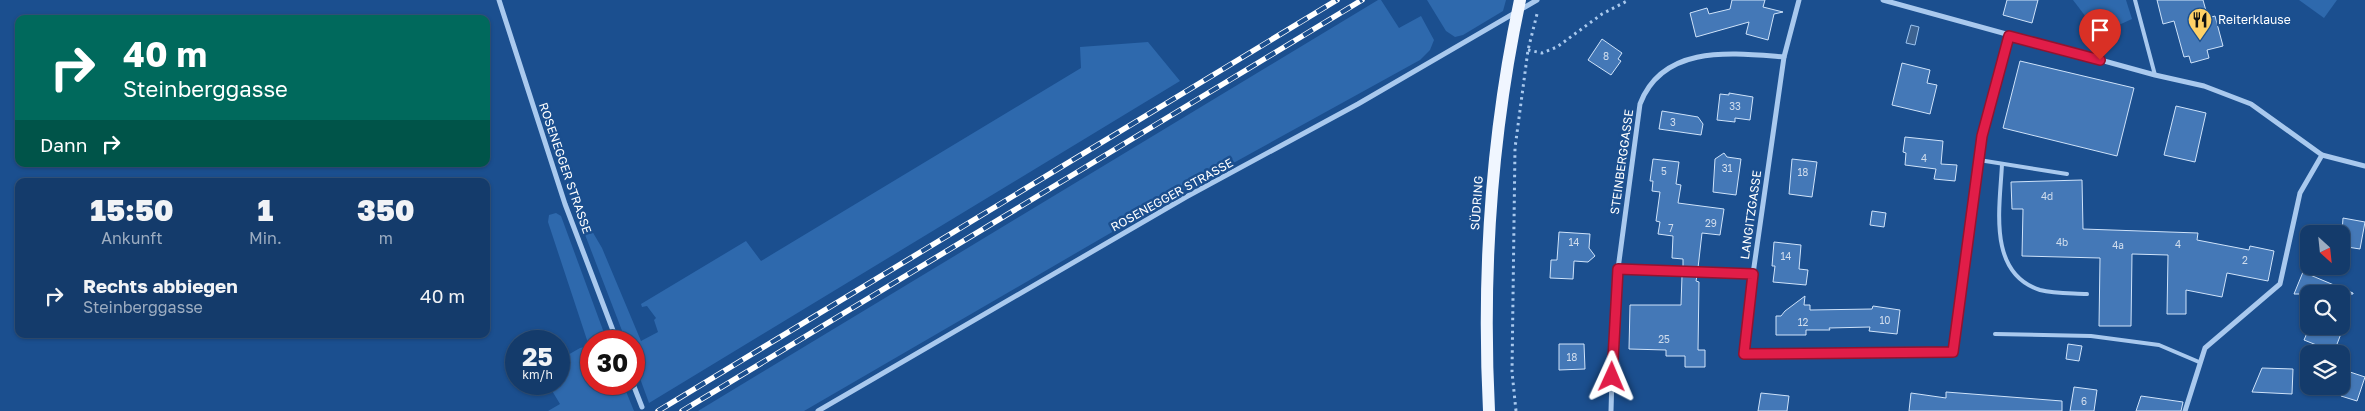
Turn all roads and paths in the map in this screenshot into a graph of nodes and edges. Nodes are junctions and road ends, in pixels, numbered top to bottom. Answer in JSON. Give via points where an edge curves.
{"nodes":[{"id":1,"x":499,"y":0,"type":"edge"},
{"id":2,"x":1520,"y":0,"type":"edge"},
{"id":3,"x":1537,"y":0,"type":"edge"},
{"id":4,"x":1629,"y":0,"type":"edge"},
{"id":5,"x":1799,"y":0,"type":"edge"},
{"id":6,"x":1883,"y":0,"type":"edge"},
{"id":7,"x":2135,"y":0,"type":"edge"},
{"id":8,"x":1538,"y":8,"type":"dead end"},
{"id":9,"x":2009,"y":36,"type":"junction"},
{"id":10,"x":1528,"y":50,"type":"junction"},
{"id":11,"x":1784,"y":57,"type":"junction"},
{"id":12,"x":2155,"y":75,"type":"junction"},
{"id":13,"x":2322,"y":154,"type":"junction"},
{"id":14,"x":1979,"y":160,"type":"junction"},
{"id":15,"x":2002,"y":164,"type":"junction"},
{"id":16,"x":2365,"y":166,"type":"edge"},
{"id":17,"x":2067,"y":174,"type":"dead end"},
{"id":18,"x":1618,"y":269,"type":"junction"},
{"id":19,"x":1753,"y":274,"type":"junction"},
{"id":20,"x":2087,"y":294,"type":"dead end"},
{"id":21,"x":613,"y":330,"type":"edge"},
{"id":22,"x":1995,"y":334,"type":"dead end"},
{"id":23,"x":2199,"y":362,"type":"junction"},
{"id":24,"x":637,"y":395,"type":"edge"},
{"id":25,"x":642,"y":407,"type":"dead end"},
{"id":26,"x":818,"y":411,"type":"edge"},
{"id":27,"x":1489,"y":411,"type":"edge"},
{"id":28,"x":1516,"y":411,"type":"edge"},
{"id":29,"x":1611,"y":411,"type":"edge"},
{"id":30,"x":2185,"y":411,"type":"edge"}],
"edges":[{"from":1,"to":21,"type":"street","name":"ROSENEGGER STRASSE","via":[[565,204]]},
{"from":2,"to":27,"type":"main road","name":"SÜDRING","via":[[1499,122],[1489,220],[1486,319]]},
{"from":3,"to":26,"type":"street","name":"ROSENEGGER STRASSE","via":[[1358,104],[1186,197]]},
{"from":4,"to":10,"type":"path","via":[[1602,14],[1557,46],[1542,53]]},
{"from":5,"to":11,"type":"street","name":"LANGITZGASSE"},
{"from":6,"to":9,"type":"street"},
{"from":7,"to":12,"type":"lane"},
{"from":8,"to":10,"type":"path"},
{"from":9,"to":12,"type":"street"},
{"from":9,"to":14,"type":"street","name":"LANGITZGASSE","via":[[1982,136]]},
{"from":10,"to":28,"type":"path","via":[[1514,148],[1512,372]]},
{"from":11,"to":18,"type":"street","name":"STEINBERGGASSE","via":[[1726,53],[1696,57],[1666,70],[1645,90],[1640,104]]},
{"from":11,"to":19,"type":"street","name":"LANGITZGASSE"},
{"from":12,"to":13,"type":"street","via":[[2204,86],[2251,104]]},
{"from":13,"to":16,"type":"street"},
{"from":13,"to":23,"type":"street","via":[[2300,193],[2280,284],[2205,348]]},
{"from":14,"to":15,"type":"lane"},
{"from":14,"to":19,"type":"street","name":"LANGITZGASSE","via":[[1953,352],[1744,354]]},
{"from":15,"to":17,"type":"lane"},
{"from":15,"to":20,"type":"lane","via":[[1999,212],[2002,250],[2010,269],[2023,282],[2040,290]]},
{"from":18,"to":19,"type":"street"},
{"from":18,"to":29,"type":"street","name":"STEINBERGGASSE"},
{"from":22,"to":23,"type":"lane","via":[[2091,336],[2160,345]]},
{"from":23,"to":30,"type":"street"},
{"from":24,"to":25,"type":"street"}]}
